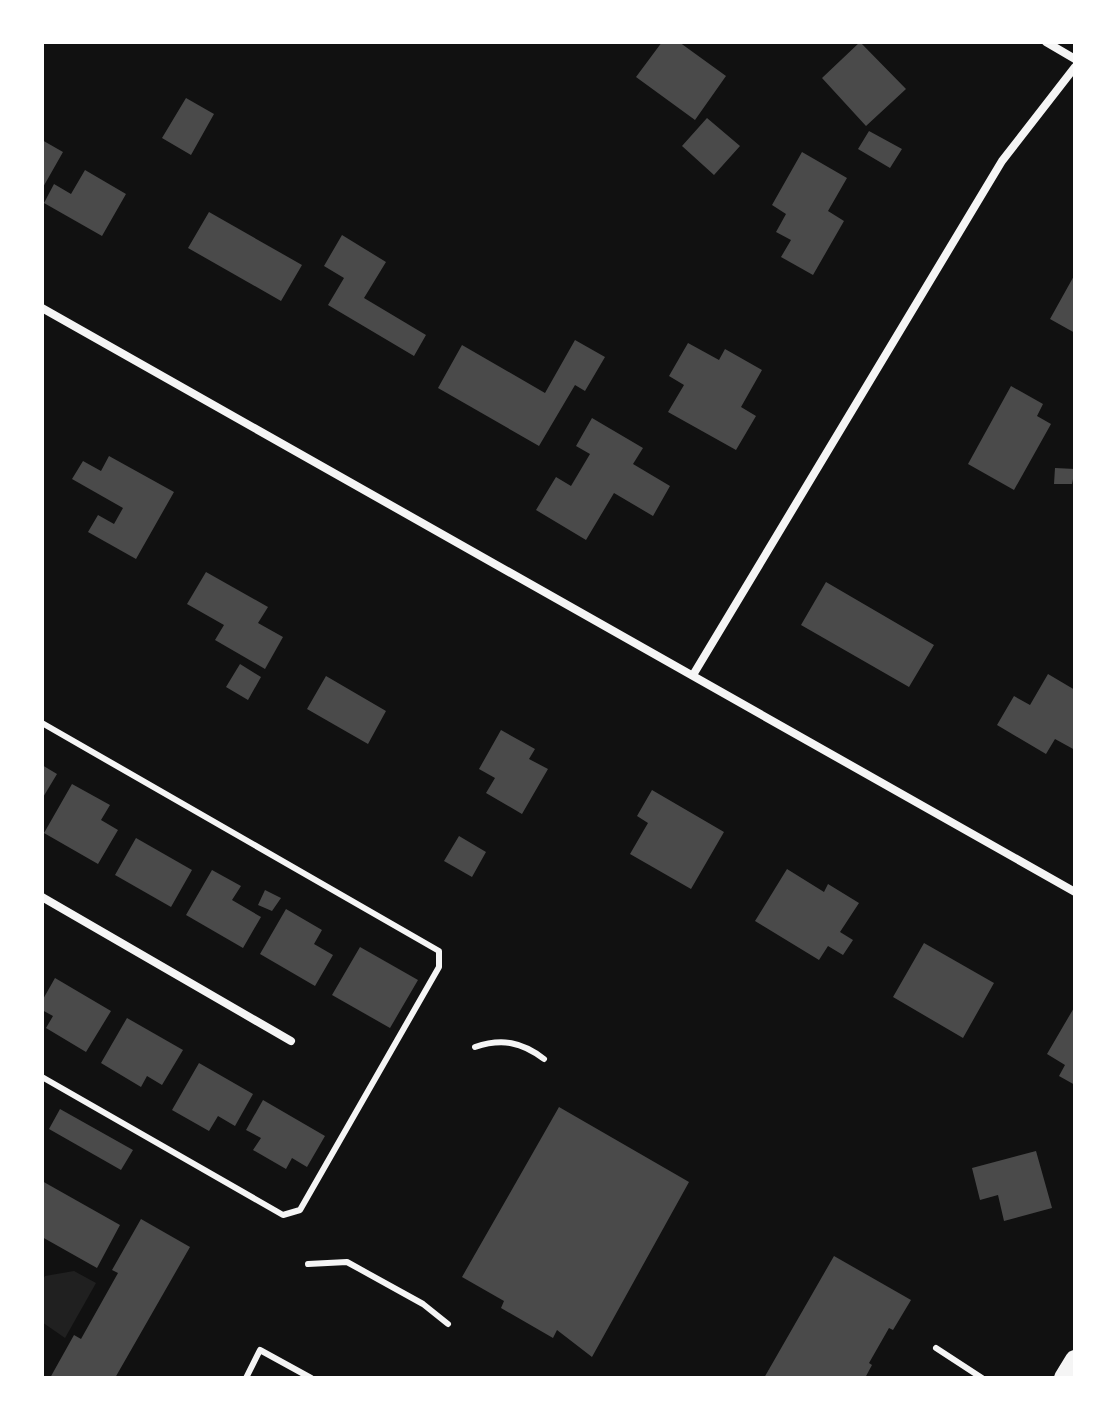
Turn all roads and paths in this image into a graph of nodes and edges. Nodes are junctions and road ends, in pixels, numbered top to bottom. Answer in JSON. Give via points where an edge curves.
{"nodes":[{"id":1,"x":1046,"y":42,"type":"edge"},
{"id":2,"x":1075,"y":59,"type":"edge"},
{"id":3,"x":1075,"y":67,"type":"edge"},
{"id":4,"x":42,"y":308,"type":"edge"},
{"id":5,"x":693,"y":675,"type":"junction"},
{"id":6,"x":42,"y":723,"type":"edge"},
{"id":7,"x":1075,"y":892,"type":"edge"},
{"id":8,"x":42,"y":897,"type":"edge"},
{"id":9,"x":291,"y":1041,"type":"dead end"},
{"id":10,"x":475,"y":1047,"type":"dead end"},
{"id":11,"x":544,"y":1059,"type":"dead end"},
{"id":12,"x":42,"y":1077,"type":"edge"},
{"id":13,"x":308,"y":1264,"type":"dead end"},
{"id":14,"x":448,"y":1324,"type":"dead end"},
{"id":15,"x":936,"y":1348,"type":"dead end"},
{"id":16,"x":1075,"y":1360,"type":"edge"},
{"id":17,"x":246,"y":1378,"type":"edge"},
{"id":18,"x":311,"y":1378,"type":"edge"},
{"id":19,"x":982,"y":1378,"type":"edge"},
{"id":20,"x":1064,"y":1378,"type":"edge"}],
"edges":[{"from":1,"to":2,"type":"street"},
{"from":3,"to":5,"type":"street","via":[[1002,161]]},
{"from":4,"to":5,"type":"street"},
{"from":5,"to":7,"type":"street"},
{"from":6,"to":12,"type":"lane","via":[[439,951],[439,967],[300,1210],[283,1215]]},
{"from":8,"to":9,"type":"street"},
{"from":10,"to":11,"type":"lane","via":[[490,1042],[526,1045]]},
{"from":13,"to":14,"type":"lane","via":[[347,1262]]},
{"from":15,"to":19,"type":"lane"},
{"from":16,"to":20,"type":"main road"},
{"from":17,"to":18,"type":"lane","via":[[260,1350]]}]}
